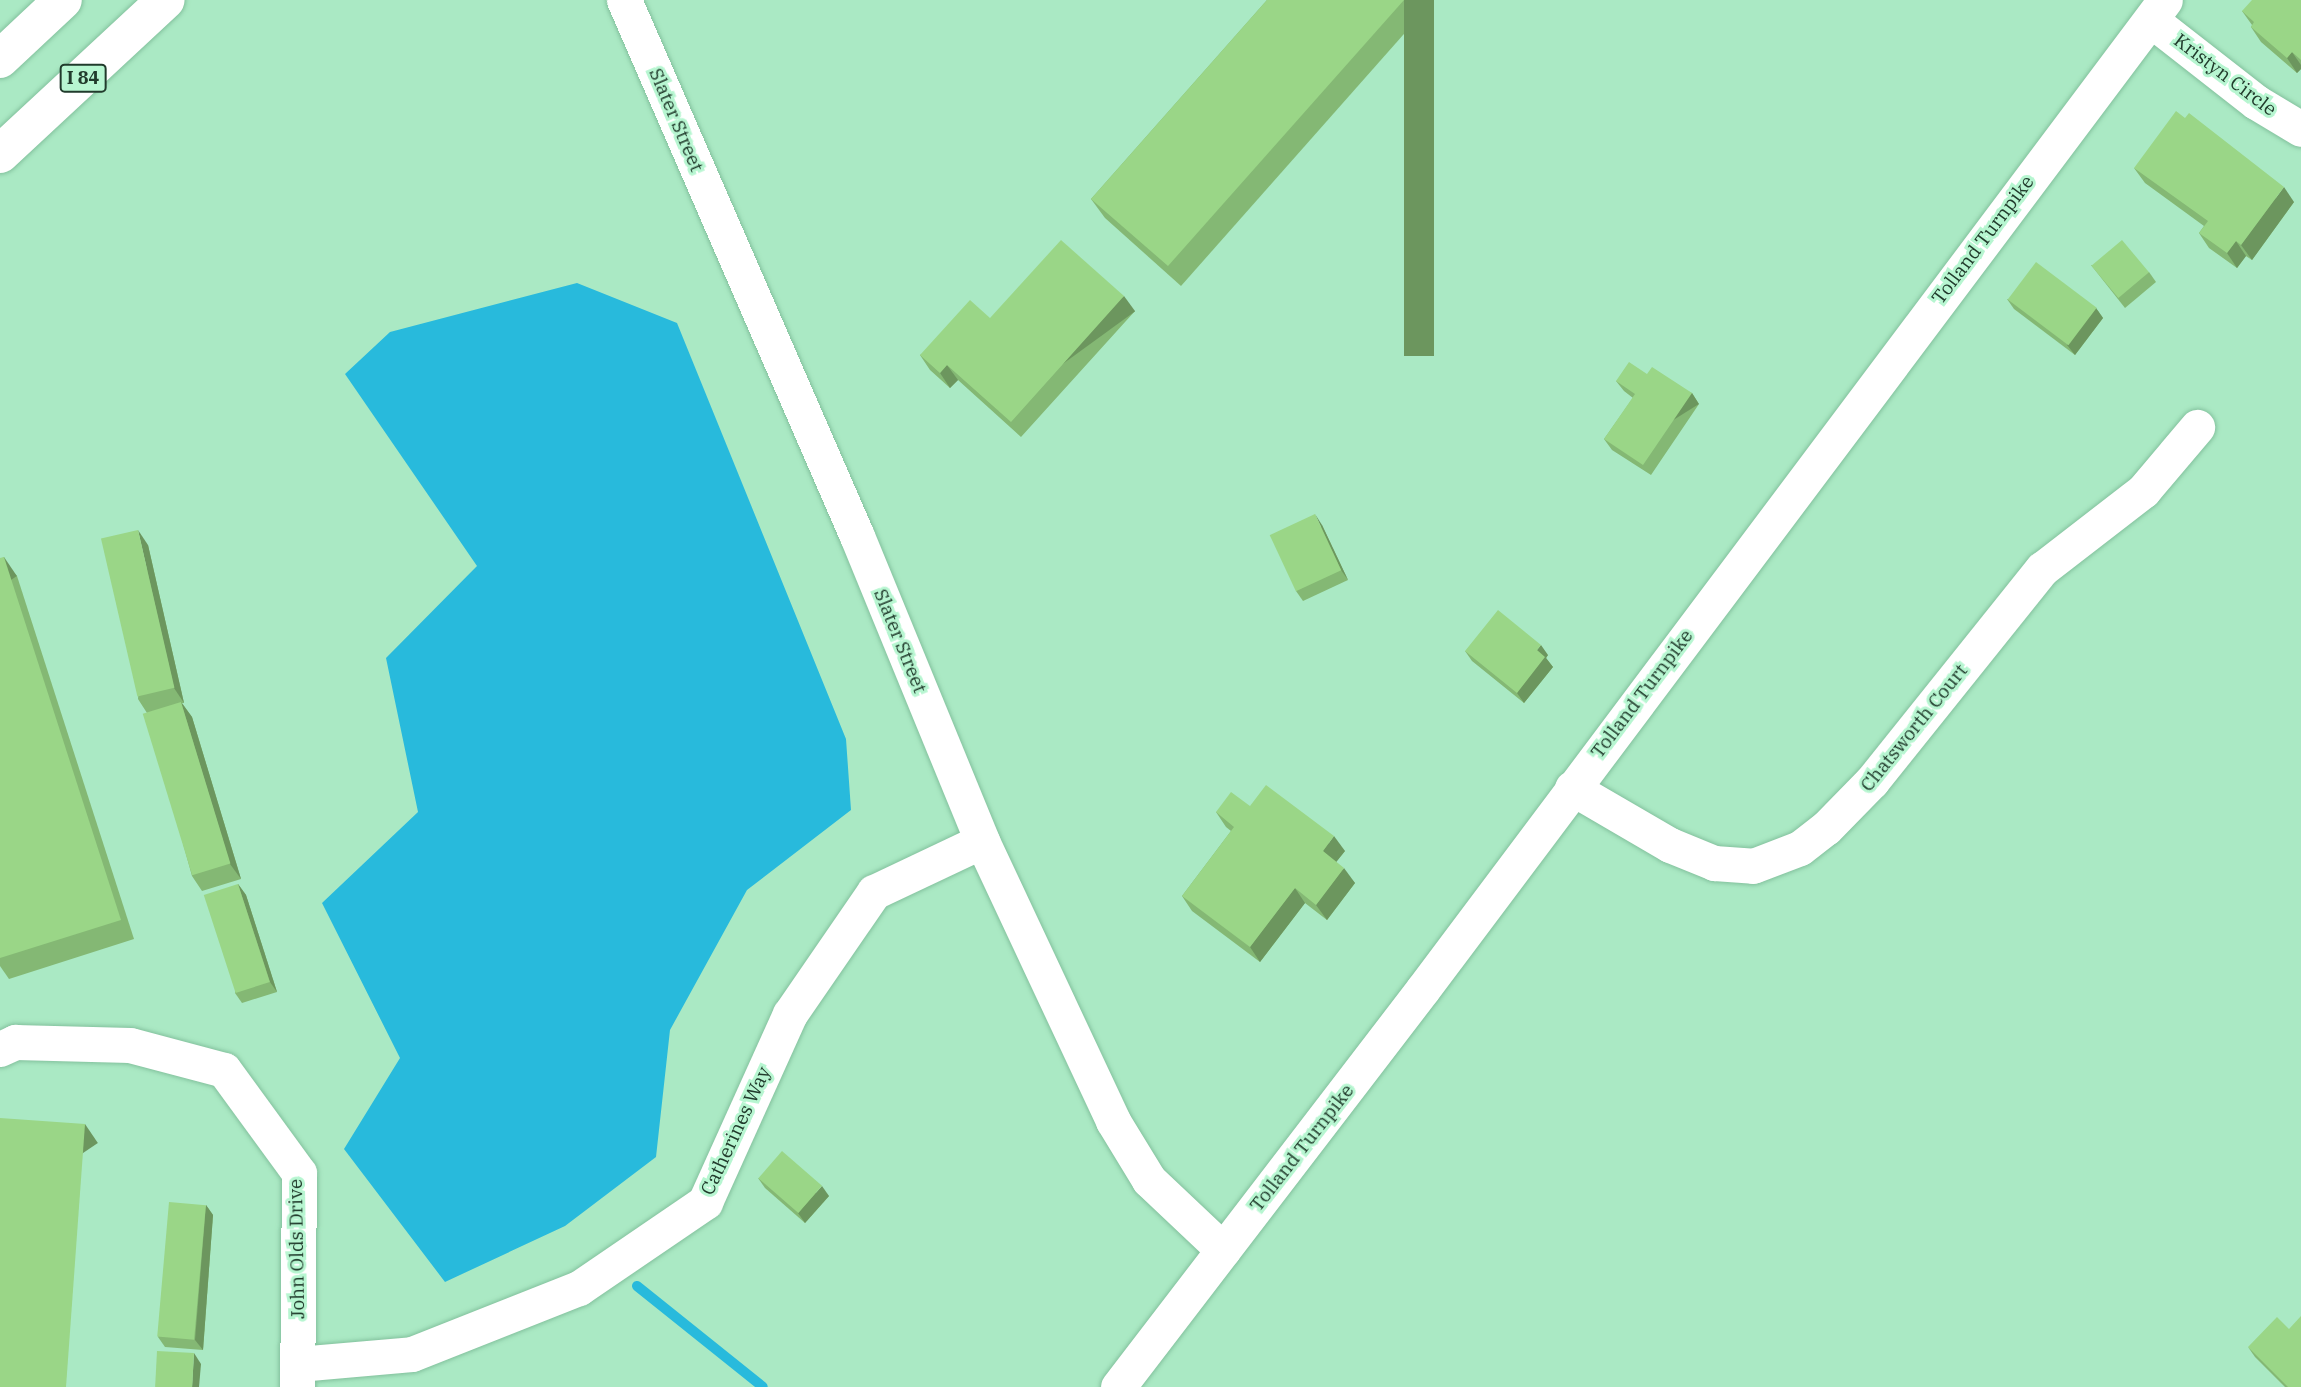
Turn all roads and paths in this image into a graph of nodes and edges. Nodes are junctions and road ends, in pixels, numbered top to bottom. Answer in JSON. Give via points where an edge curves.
{"nodes":[{"id":1,"x":63,"y":0,"type":"edge"},
{"id":2,"x":166,"y":0,"type":"edge"},
{"id":3,"x":624,"y":0,"type":"edge"},
{"id":4,"x":2158,"y":10,"type":"edge"},
{"id":5,"x":0,"y":60,"type":"edge"},
{"id":6,"x":2301,"y":129,"type":"edge"},
{"id":7,"x":0,"y":154,"type":"edge"},
{"id":8,"x":2197,"y":427,"type":"dead end"},
{"id":9,"x":1572,"y":788,"type":"junction"},
{"id":10,"x":982,"y":841,"type":"junction"},
{"id":11,"x":0,"y":1049,"type":"edge"},
{"id":12,"x":1223,"y":1250,"type":"junction"},
{"id":13,"x":298,"y":1376,"type":"edge"},
{"id":14,"x":1118,"y":1387,"type":"edge"}],
"edges":[{"from":1,"to":5,"type":"highway"},
{"from":2,"to":7,"type":"highway","number":"I 84"},
{"from":3,"to":10,"type":"street","name":"Slater Street","via":[[857,536]]},
{"from":4,"to":6,"type":"street","name":"Kristyn Circle","via":[[2256,102]]},
{"from":4,"to":9,"type":"street","name":"Tolland Turnpike"},
{"from":8,"to":9,"type":"street","name":"Chatsworth Court","via":[[2143,491],[2042,569],[1872,781],[1800,848],[1753,866],[1714,863],[1681,850]]},
{"from":9,"to":12,"type":"street","name":"Tolland Turnpike"},
{"from":10,"to":12,"type":"street","name":"Slater Street","via":[[1113,1121],[1149,1180]]},
{"from":10,"to":13,"type":"street","name":"Catherines Way","via":[[874,892],[790,1014],[705,1202],[579,1289],[412,1354]]},
{"from":11,"to":13,"type":"street","name":"John Olds Drive","via":[[15,1042],[130,1045],[225,1070],[299,1173]]},
{"from":12,"to":14,"type":"street","name":"Tolland Turnpike"}]}
